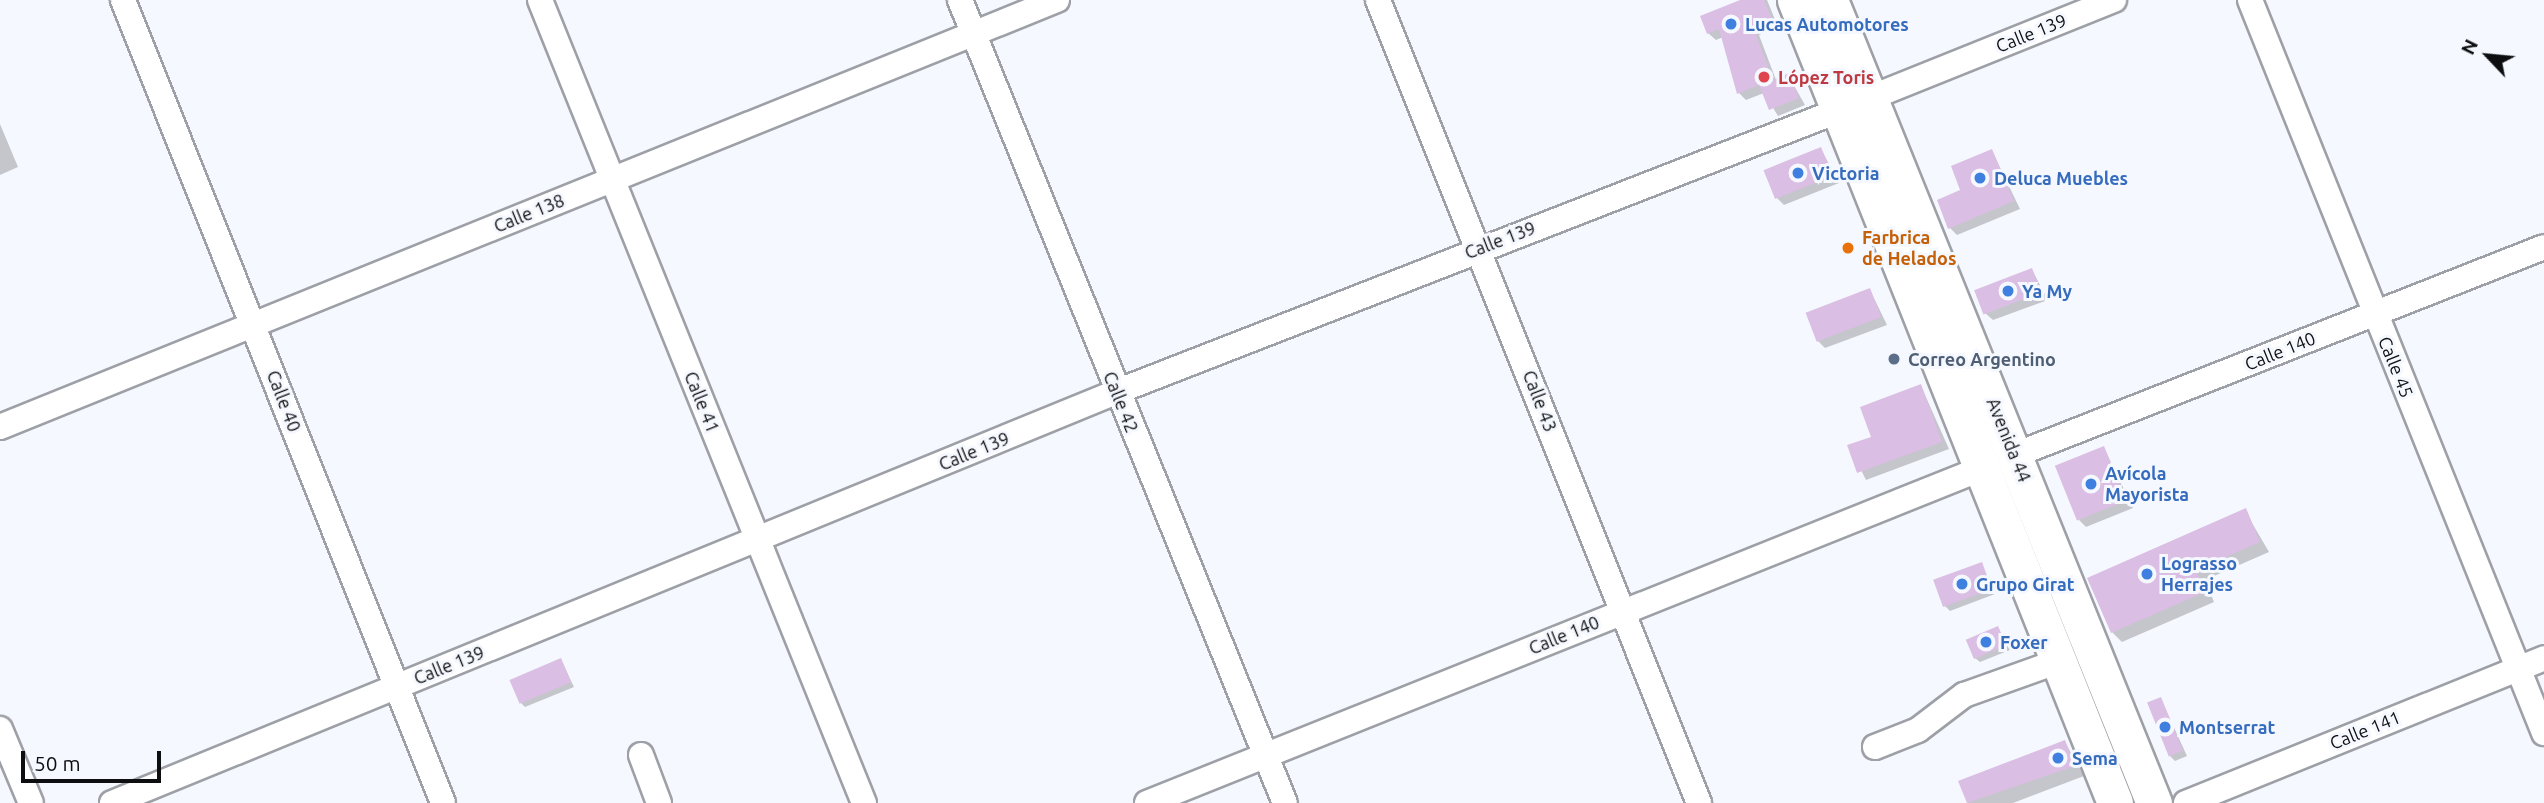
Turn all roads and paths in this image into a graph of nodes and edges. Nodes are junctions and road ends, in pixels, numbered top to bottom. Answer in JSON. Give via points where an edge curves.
{"nodes":[{"id":1,"x":124,"y":0,"type":"edge"},
{"id":2,"x":540,"y":0,"type":"edge"},
{"id":3,"x":960,"y":0,"type":"edge"},
{"id":4,"x":1058,"y":0,"type":"edge"},
{"id":5,"x":1378,"y":0,"type":"edge"},
{"id":6,"x":1795,"y":0,"type":"edge"},
{"id":7,"x":1830,"y":0,"type":"edge"},
{"id":8,"x":2114,"y":0,"type":"edge"},
{"id":9,"x":2250,"y":0,"type":"edge"},
{"id":10,"x":974,"y":34,"type":"junction"},
{"id":11,"x":1855,"y":104,"type":"junction"},
{"id":12,"x":614,"y":179,"type":"junction"},
{"id":13,"x":1480,"y":247,"type":"junction"},
{"id":14,"x":2544,"y":247,"type":"edge"},
{"id":15,"x":2374,"y":313,"type":"junction"},
{"id":16,"x":255,"y":325,"type":"junction"},
{"id":17,"x":1116,"y":392,"type":"junction"},
{"id":18,"x":0,"y":426,"type":"edge"},
{"id":19,"x":2015,"y":455,"type":"junction"},
{"id":20,"x":1983,"y":468,"type":"junction"},
{"id":21,"x":757,"y":541,"type":"junction"},
{"id":22,"x":1622,"y":612,"type":"junction"},
{"id":23,"x":2544,"y":658,"type":"edge"},
{"id":24,"x":2059,"y":661,"type":"junction"},
{"id":25,"x":2518,"y":668,"type":"junction"},
{"id":26,"x":396,"y":686,"type":"junction"},
{"id":27,"x":0,"y":729,"type":"edge"},
{"id":28,"x":2544,"y":733,"type":"edge"},
{"id":29,"x":1875,"y":747,"type":"dead end"},
{"id":30,"x":641,"y":755,"type":"dead end"},
{"id":31,"x":1266,"y":755,"type":"junction"},
{"id":32,"x":30,"y":803,"type":"edge"},
{"id":33,"x":112,"y":803,"type":"edge"},
{"id":34,"x":443,"y":803,"type":"edge"},
{"id":35,"x":659,"y":803,"type":"edge"},
{"id":36,"x":864,"y":803,"type":"edge"},
{"id":37,"x":1147,"y":803,"type":"edge"},
{"id":38,"x":1285,"y":803,"type":"edge"},
{"id":39,"x":1699,"y":803,"type":"edge"},
{"id":40,"x":2115,"y":803,"type":"edge"},
{"id":41,"x":2154,"y":803,"type":"edge"},
{"id":42,"x":2186,"y":803,"type":"edge"}],
"edges":[{"from":1,"to":16,"type":"street","name":"Calle 40"},
{"from":2,"to":12,"type":"street","name":"Calle 41"},
{"from":3,"to":10,"type":"street","name":"Calle 42"},
{"from":4,"to":10,"type":"street","name":"Calle 138"},
{"from":5,"to":13,"type":"street","name":"Calle 43"},
{"from":6,"to":11,"type":"highway","name":"Avenida 44"},
{"from":7,"to":11,"type":"highway","name":"Avenida 44"},
{"from":8,"to":11,"type":"street","name":"Calle 139"},
{"from":9,"to":15,"type":"street","name":"Calle 45"},
{"from":10,"to":12,"type":"street","name":"Calle 138"},
{"from":10,"to":17,"type":"street","name":"Calle 42"},
{"from":11,"to":13,"type":"street","name":"Calle 139"},
{"from":11,"to":19,"type":"highway","name":"Avenida 44"},
{"from":11,"to":20,"type":"highway","name":"Avenida 44"},
{"from":12,"to":16,"type":"street","name":"Calle 138"},
{"from":12,"to":21,"type":"street","name":"Calle 41"},
{"from":13,"to":17,"type":"street","name":"Calle 139"},
{"from":13,"to":22,"type":"street","name":"Calle 43"},
{"from":14,"to":15,"type":"street","name":"Calle 140"},
{"from":15,"to":19,"type":"street","name":"Calle 140"},
{"from":15,"to":25,"type":"street","name":"Calle 45"},
{"from":16,"to":18,"type":"street","name":"Calle 138"},
{"from":16,"to":26,"type":"street","name":"Calle 40"},
{"from":17,"to":21,"type":"street","name":"Calle 139"},
{"from":17,"to":31,"type":"street","name":"Calle 42"},
{"from":19,"to":41,"type":"highway","name":"Avenida 44"},
{"from":20,"to":22,"type":"street","name":"Calle 140"},
{"from":20,"to":24,"type":"highway","name":"Avenida 44"},
{"from":21,"to":26,"type":"street","name":"Calle 139"},
{"from":21,"to":36,"type":"street","name":"Calle 41"},
{"from":22,"to":31,"type":"street","name":"Calle 140"},
{"from":22,"to":39,"type":"street","name":"Calle 43"},
{"from":23,"to":25,"type":"street","name":"Calle 141"},
{"from":24,"to":29,"type":"street","via":[[1964,695],[1918,730]]},
{"from":24,"to":40,"type":"highway","name":"Avenida 44"},
{"from":25,"to":28,"type":"street","name":"Calle 45"},
{"from":25,"to":42,"type":"street","name":"Calle 141"},
{"from":26,"to":33,"type":"street","name":"Calle 139"},
{"from":26,"to":34,"type":"street","name":"Calle 40"},
{"from":27,"to":32,"type":"street"},
{"from":30,"to":35,"type":"street"},
{"from":31,"to":37,"type":"street","name":"Calle 140"},
{"from":31,"to":38,"type":"street","name":"Calle 42"}]}
